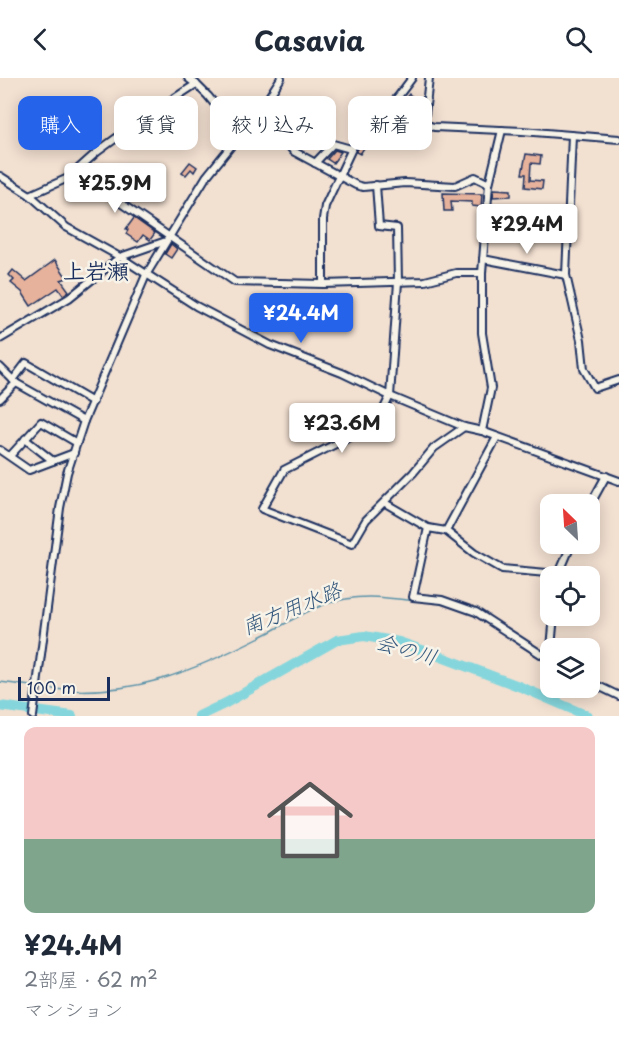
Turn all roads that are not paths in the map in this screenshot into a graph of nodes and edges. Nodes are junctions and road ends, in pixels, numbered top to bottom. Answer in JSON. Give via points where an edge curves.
{"nodes":[{"id":1,"x":188,"y":78,"type":"edge"},
{"id":2,"x":281,"y":78,"type":"edge"},
{"id":3,"x":412,"y":78,"type":"edge"},
{"id":4,"x":429,"y":78,"type":"edge"},
{"id":5,"x":196,"y":84,"type":"junction"},
{"id":6,"x":270,"y":96,"type":"edge"},
{"id":7,"x":398,"y":96,"type":"edge"},
{"id":8,"x":427,"y":96,"type":"edge"},
{"id":9,"x":210,"y":98,"type":"edge"},
{"id":10,"x":432,"y":126,"type":"edge"},
{"id":11,"x":502,"y":130,"type":"junction"},
{"id":12,"x":572,"y":135,"type":"junction"},
{"id":13,"x":619,"y":139,"type":"edge"},
{"id":14,"x":348,"y":148,"type":"edge"},
{"id":15,"x":227,"y":150,"type":"edge"},
{"id":16,"x":293,"y":150,"type":"edge"},
{"id":17,"x":351,"y":150,"type":"edge"},
{"id":18,"x":315,"y":163,"type":"junction"},
{"id":19,"x":78,"y":170,"type":"junction"},
{"id":20,"x":0,"y":176,"type":"edge"},
{"id":21,"x":340,"y":177,"type":"junction"},
{"id":22,"x":376,"y":184,"type":"junction"},
{"id":23,"x":489,"y":184,"type":"junction"},
{"id":24,"x":30,"y":195,"type":"junction"},
{"id":25,"x":168,"y":239,"type":"junction"},
{"id":26,"x":120,"y":257,"type":"junction"},
{"id":27,"x":483,"y":259,"type":"junction"},
{"id":28,"x":482,"y":273,"type":"junction"},
{"id":29,"x":146,"y":275,"type":"junction"},
{"id":30,"x":566,"y":275,"type":"junction"},
{"id":31,"x":398,"y":282,"type":"junction"},
{"id":32,"x":323,"y":285,"type":"junction"},
{"id":33,"x":0,"y":339,"type":"edge"},
{"id":34,"x":0,"y":367,"type":"edge"},
{"id":35,"x":619,"y":380,"type":"edge"},
{"id":36,"x":14,"y":381,"type":"junction"},
{"id":37,"x":390,"y":396,"type":"junction"},
{"id":38,"x":0,"y":399,"type":"edge"},
{"id":39,"x":93,"y":402,"type":"junction"},
{"id":40,"x":84,"y":422,"type":"junction"},
{"id":41,"x":464,"y":427,"type":"junction"},
{"id":42,"x":482,"y":431,"type":"junction"},
{"id":43,"x":497,"y":437,"type":"junction"},
{"id":44,"x":25,"y":439,"type":"junction"},
{"id":45,"x":77,"y":443,"type":"junction"},
{"id":46,"x":0,"y":450,"type":"edge"},
{"id":47,"x":74,"y":453,"type":"junction"},
{"id":48,"x":10,"y":456,"type":"junction"},
{"id":49,"x":53,"y":461,"type":"junction"},
{"id":50,"x":606,"y":476,"type":"junction"},
{"id":51,"x":619,"y":481,"type":"edge"},
{"id":52,"x":596,"y":494,"type":"edge"},
{"id":53,"x":385,"y":502,"type":"junction"},
{"id":54,"x":428,"y":528,"type":"junction"},
{"id":55,"x":446,"y":531,"type":"junction"},
{"id":56,"x":540,"y":573,"type":"edge"},
{"id":57,"x":540,"y":653,"type":"edge"},
{"id":58,"x":600,"y":687,"type":"edge"},
{"id":59,"x":619,"y":696,"type":"edge"},
{"id":60,"x":33,"y":716,"type":"edge"}],
"edges":[{"from":1,"to":5,"type":"street"},
{"from":2,"to":6,"type":"street"},
{"from":3,"to":7,"type":"street"},
{"from":4,"to":8,"type":"street"},
{"from":5,"to":9,"type":"street"},
{"from":5,"to":19,"type":"street","via":[[141,120]]},
{"from":10,"to":11,"type":"street"},
{"from":11,"to":12,"type":"street"},
{"from":11,"to":23,"type":"street"},
{"from":12,"to":13,"type":"street"},
{"from":12,"to":30,"type":"street"},
{"from":14,"to":18,"type":"street","via":[[333,144]]},
{"from":15,"to":25,"type":"street"},
{"from":16,"to":18,"type":"street"},
{"from":17,"to":21,"type":"street"},
{"from":18,"to":21,"type":"street"},
{"from":19,"to":24,"type":"street"},
{"from":19,"to":25,"type":"street"},
{"from":20,"to":24,"type":"street"},
{"from":21,"to":22,"type":"street","via":[[363,187]]},
{"from":21,"to":32,"type":"street","via":[[323,219]]},
{"from":22,"to":23,"type":"street","via":[[454,186],[475,177]]},
{"from":22,"to":31,"type":"street","via":[[379,226],[397,228]]},
{"from":23,"to":27,"type":"street"},
{"from":24,"to":26,"type":"street","via":[[66,227]]},
{"from":25,"to":26,"type":"street"},
{"from":25,"to":29,"type":"street"},
{"from":25,"to":32,"type":"street","via":[[235,282]]},
{"from":26,"to":29,"type":"street"},
{"from":26,"to":33,"type":"street","via":[[69,298]]},
{"from":27,"to":28,"type":"street"},
{"from":27,"to":30,"type":"street"},
{"from":28,"to":31,"type":"street"},
{"from":28,"to":42,"type":"street","via":[[482,333],[491,388]]},
{"from":29,"to":37,"type":"street","via":[[270,345]]},
{"from":29,"to":39,"type":"street"},
{"from":30,"to":35,"type":"street","via":[[584,369],[595,388]]},
{"from":31,"to":32,"type":"street"},
{"from":31,"to":37,"type":"street"},
{"from":34,"to":36,"type":"street"},
{"from":36,"to":38,"type":"street"},
{"from":36,"to":39,"type":"street","via":[[26,363]]},
{"from":36,"to":40,"type":"street"},
{"from":37,"to":41,"type":"street"},
{"from":37,"to":53,"type":"street","via":[[377,423],[285,471],[262,509],[352,544],[366,520]]},
{"from":39,"to":40,"type":"street"},
{"from":40,"to":45,"type":"street"},
{"from":41,"to":42,"type":"street"},
{"from":41,"to":53,"type":"street","via":[[434,448]]},
{"from":42,"to":43,"type":"street"},
{"from":43,"to":50,"type":"street"},
{"from":43,"to":55,"type":"street"},
{"from":44,"to":45,"type":"street","via":[[41,422]]},
{"from":44,"to":48,"type":"street"},
{"from":44,"to":49,"type":"street"},
{"from":45,"to":47,"type":"street"},
{"from":46,"to":48,"type":"street"},
{"from":47,"to":49,"type":"street"},
{"from":47,"to":60,"type":"street","via":[[60,508]]},
{"from":48,"to":49,"type":"street","via":[[29,470]]},
{"from":50,"to":51,"type":"street"},
{"from":50,"to":52,"type":"street"},
{"from":53,"to":54,"type":"street"},
{"from":54,"to":55,"type":"street"},
{"from":54,"to":57,"type":"street","via":[[413,597],[442,600],[476,612]]},
{"from":55,"to":56,"type":"street","via":[[474,554],[502,569]]},
{"from":58,"to":59,"type":"street"}]}
